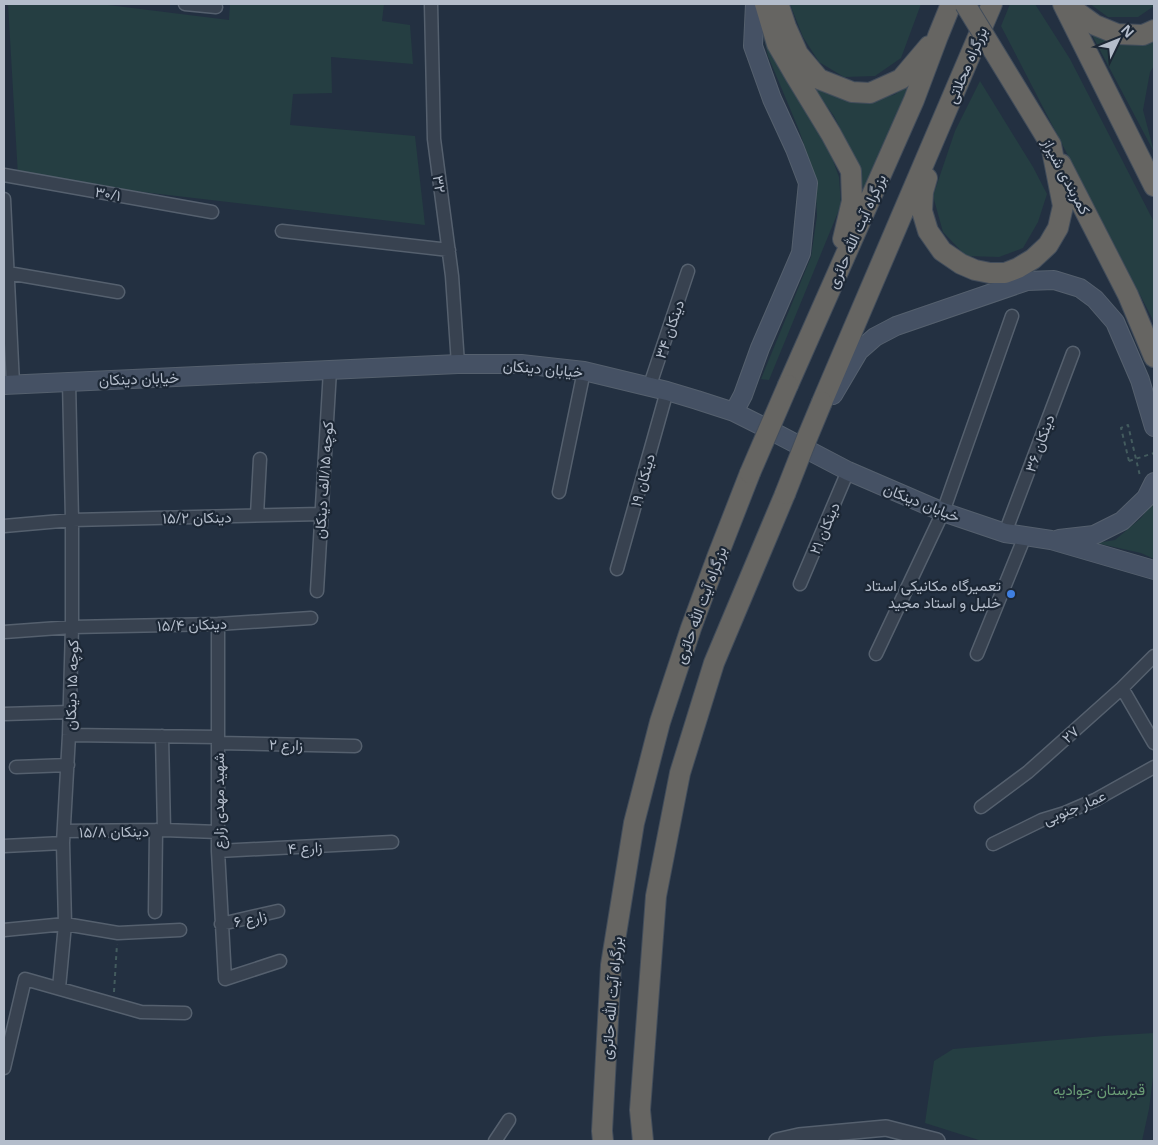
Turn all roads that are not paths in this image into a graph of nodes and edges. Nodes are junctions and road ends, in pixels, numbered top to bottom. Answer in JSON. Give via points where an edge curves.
{"nodes":[{"id":1,"x":185,"y":4,"type":"edge"},
{"id":2,"x":431,"y":4,"type":"edge"},
{"id":3,"x":755,"y":4,"type":"edge"},
{"id":4,"x":765,"y":4,"type":"edge"},
{"id":5,"x":778,"y":4,"type":"edge"},
{"id":6,"x":952,"y":4,"type":"edge"},
{"id":7,"x":965,"y":4,"type":"edge"},
{"id":8,"x":992,"y":4,"type":"edge"},
{"id":9,"x":1064,"y":4,"type":"edge"},
{"id":10,"x":216,"y":6,"type":"dead end"},
{"id":11,"x":1154,"y":30,"type":"edge"},
{"id":12,"x":938,"y":36,"type":"junction"},
{"id":13,"x":941,"y":126,"type":"junction"},
{"id":14,"x":1051,"y":145,"type":"junction"},
{"id":15,"x":4,"y":175,"type":"edge"},
{"id":16,"x":1154,"y":186,"type":"edge"},
{"id":17,"x":4,"y":199,"type":"edge"},
{"id":18,"x":212,"y":212,"type":"dead end"},
{"id":19,"x":282,"y":231,"type":"dead end"},
{"id":20,"x":449,"y":250,"type":"junction"},
{"id":21,"x":688,"y":271,"type":"dead end"},
{"id":22,"x":8,"y":273,"type":"junction"},
{"id":23,"x":833,"y":282,"type":"junction"},
{"id":24,"x":118,"y":292,"type":"dead end"},
{"id":25,"x":1012,"y":316,"type":"dead end"},
{"id":26,"x":1073,"y":352,"type":"dead end"},
{"id":27,"x":1154,"y":357,"type":"edge"},
{"id":28,"x":458,"y":364,"type":"junction"},
{"id":29,"x":330,"y":370,"type":"junction"},
{"id":30,"x":584,"y":371,"type":"junction"},
{"id":31,"x":69,"y":381,"type":"junction"},
{"id":32,"x":8,"y":385,"type":"edge"},
{"id":33,"x":649,"y":388,"type":"junction"},
{"id":34,"x":666,"y":391,"type":"junction"},
{"id":35,"x":734,"y":412,"type":"junction"},
{"id":36,"x":1154,"y":427,"type":"edge"},
{"id":37,"x":807,"y":438,"type":"junction"},
{"id":38,"x":260,"y":459,"type":"dead end"},
{"id":39,"x":848,"y":471,"type":"junction"},
{"id":40,"x":1154,"y":482,"type":"edge"},
{"id":41,"x":559,"y":492,"type":"dead end"},
{"id":42,"x":943,"y":512,"type":"junction"},
{"id":43,"x":321,"y":514,"type":"junction"},
{"id":44,"x":257,"y":515,"type":"junction"},
{"id":45,"x":72,"y":520,"type":"junction"},
{"id":46,"x":4,"y":526,"type":"edge"},
{"id":47,"x":1006,"y":533,"type":"junction"},
{"id":48,"x":1025,"y":536,"type":"junction"},
{"id":49,"x":1051,"y":540,"type":"junction"},
{"id":50,"x":617,"y":569,"type":"dead end"},
{"id":51,"x":1154,"y":570,"type":"edge"},
{"id":52,"x":800,"y":584,"type":"dead end"},
{"id":53,"x":317,"y":591,"type":"dead end"},
{"id":54,"x":312,"y":618,"type":"dead end"},
{"id":55,"x":218,"y":624,"type":"junction"},
{"id":56,"x":72,"y":627,"type":"junction"},
{"id":57,"x":4,"y":632,"type":"edge"},
{"id":58,"x":876,"y":654,"type":"dead end"},
{"id":59,"x":977,"y":654,"type":"dead end"},
{"id":60,"x":1154,"y":656,"type":"edge"},
{"id":61,"x":1122,"y":688,"type":"junction"},
{"id":62,"x":70,"y":712,"type":"junction"},
{"id":63,"x":4,"y":714,"type":"edge"},
{"id":64,"x":69,"y":735,"type":"junction"},
{"id":65,"x":162,"y":736,"type":"junction"},
{"id":66,"x":218,"y":740,"type":"junction"},
{"id":67,"x":1154,"y":743,"type":"edge"},
{"id":68,"x":354,"y":746,"type":"dead end"},
{"id":69,"x":68,"y":765,"type":"junction"},
{"id":70,"x":16,"y":767,"type":"dead end"},
{"id":71,"x":1154,"y":767,"type":"edge"},
{"id":72,"x":981,"y":807,"type":"dead end"},
{"id":73,"x":160,"y":830,"type":"junction"},
{"id":74,"x":218,"y":832,"type":"junction"},
{"id":75,"x":64,"y":837,"type":"junction"},
{"id":76,"x":392,"y":842,"type":"dead end"},
{"id":77,"x":993,"y":844,"type":"dead end"},
{"id":78,"x":4,"y":846,"type":"edge"},
{"id":79,"x":218,"y":852,"type":"junction"},
{"id":80,"x":278,"y":911,"type":"dead end"},
{"id":81,"x":155,"y":912,"type":"dead end"},
{"id":82,"x":65,"y":924,"type":"junction"},
{"id":83,"x":221,"y":924,"type":"junction"},
{"id":84,"x":4,"y":930,"type":"edge"},
{"id":85,"x":180,"y":930,"type":"dead end"},
{"id":86,"x":280,"y":961,"type":"dead end"},
{"id":87,"x":59,"y":988,"type":"junction"},
{"id":88,"x":185,"y":1013,"type":"dead end"},
{"id":89,"x":4,"y":1068,"type":"edge"},
{"id":90,"x":509,"y":1120,"type":"dead end"},
{"id":91,"x":805,"y":1139,"type":"edge"},
{"id":92,"x":495,"y":1141,"type":"edge"},
{"id":93,"x":603,"y":1141,"type":"edge"},
{"id":94,"x":643,"y":1141,"type":"edge"},
{"id":95,"x":777,"y":1141,"type":"edge"},
{"id":96,"x":937,"y":1141,"type":"edge"}],
"edges":[{"from":1,"to":10,"type":"street"},
{"from":2,"to":20,"type":"street","name":"۳۲","via":[[434,139]]},
{"from":3,"to":35,"type":"main road","via":[[753,46],[808,183],[800,254]]},
{"from":4,"to":23,"type":"highway","via":[[777,44],[851,171],[852,201]]},
{"from":5,"to":12,"type":"highway","via":[[798,54],[819,79],[852,92],[870,93],[901,79]]},
{"from":6,"to":12,"type":"highway"},
{"from":7,"to":14,"type":"highway","name":"کمربندی شیراز","bridge":true},
{"from":8,"to":13,"type":"highway","name":"بزرگراه محلاتی"},
{"from":9,"to":11,"type":"highway","via":[[1095,25],[1117,34],[1142,35]]},
{"from":9,"to":16,"type":"highway"},
{"from":12,"to":23,"type":"highway","name":"بزرگراه آیت الله حائری","via":[[914,100]]},
{"from":13,"to":14,"type":"highway","via":[[924,192],[922,211],[928,231],[942,252],[961,264],[990,273],[1005,273],[1033,259],[1048,245],[1058,228],[1063,206]]},
{"from":13,"to":37,"type":"highway","bridge":true},
{"from":14,"to":27,"type":"highway","name":"کمربندی شیراز","via":[[1128,295]]},
{"from":15,"to":18,"type":"street","name":"۳۰/۱"},
{"from":17,"to":22,"type":"street"},
{"from":19,"to":20,"type":"street"},
{"from":20,"to":28,"type":"street","name":"۳۲"},
{"from":21,"to":33,"type":"street","name":"۳۴ دینکان"},
{"from":22,"to":24,"type":"street"},
{"from":22,"to":32,"type":"street"},
{"from":23,"to":93,"type":"highway","name":"بزرگراه آیت الله حائری","bridge":true,"via":[[718,555],[660,722],[634,823],[611,965]]},
{"from":25,"to":42,"type":"street"},
{"from":26,"to":47,"type":"street","name":"۳۶ دینکان"},
{"from":28,"to":29,"type":"main road","name":"خیابان دینکان"},
{"from":28,"to":30,"type":"main road","name":"خیابان دینکان","via":[[520,364]]},
{"from":29,"to":31,"type":"main road","name":"خیابان دینکان"},
{"from":29,"to":43,"type":"street","name":"کوچه ۱۵/الف دینکان"},
{"from":30,"to":33,"type":"main road","name":"خیابان دینکان"},
{"from":30,"to":41,"type":"street"},
{"from":31,"to":32,"type":"main road","name":"خیابان دینکان"},
{"from":31,"to":45,"type":"street","name":"کوچه ۱۵ دینکان"},
{"from":33,"to":34,"type":"main road","name":"خیابان دینکان"},
{"from":34,"to":35,"type":"main road","name":"خیابان دینکان"},
{"from":34,"to":50,"type":"street","name":"۱۹ دینکان"},
{"from":35,"to":39,"type":"main road","name":"خیابان دینکان"},
{"from":36,"to":37,"type":"main road","via":[[1140,380],[1115,322],[1095,299],[1080,288],[1054,280],[1027,281],[896,326],[875,337],[859,351]]},
{"from":37,"to":94,"type":"highway","bridge":true,"via":[[714,663],[680,773],[656,896],[640,1110]]},
{"from":38,"to":44,"type":"street"},
{"from":39,"to":42,"type":"main road","name":"خیابان دینکان"},
{"from":39,"to":52,"type":"street","name":"۲۱ دینکان"},
{"from":40,"to":49,"type":"main road","via":[[1146,498],[1122,521],[1094,535]]},
{"from":42,"to":47,"type":"main road","name":"خیابان دینکان"},
{"from":42,"to":58,"type":"street"},
{"from":43,"to":44,"type":"street","name":"۱۵/۲ دینکان"},
{"from":43,"to":53,"type":"street","name":"کوچه ۱۵/الف دینکان"},
{"from":44,"to":45,"type":"street","name":"۱۵/۲ دینکان"},
{"from":45,"to":46,"type":"street","name":"۱۵/۲ دینکان"},
{"from":45,"to":56,"type":"street","name":"کوچه ۱۵ دینکان"},
{"from":47,"to":48,"type":"main road","name":"خیابان دینکان"},
{"from":48,"to":49,"type":"main road","name":"خیابان دینکان"},
{"from":48,"to":59,"type":"street"},
{"from":49,"to":51,"type":"main road"},
{"from":54,"to":55,"type":"street","name":"۱۵/۴ دینکان"},
{"from":55,"to":56,"type":"street","name":"۱۵/۴ دینکان"},
{"from":55,"to":66,"type":"street","name":"شهید مهدی زارع"},
{"from":56,"to":57,"type":"street","name":"۱۵/۴ دینکان"},
{"from":56,"to":62,"type":"street","name":"کوچه ۱۵ دینکان"},
{"from":60,"to":61,"type":"street","name":"۲۷"},
{"from":61,"to":67,"type":"street"},
{"from":61,"to":72,"type":"street","name":"۲۷","via":[[1028,772]]},
{"from":62,"to":63,"type":"street"},
{"from":62,"to":64,"type":"street","name":"کوچه ۱۵ دینکان"},
{"from":64,"to":65,"type":"street","name":"۲ زارع"},
{"from":64,"to":69,"type":"street","name":"کوچه ۱۵ دینکان"},
{"from":65,"to":66,"type":"street","name":"۲ زارع"},
{"from":65,"to":73,"type":"street"},
{"from":66,"to":68,"type":"street","name":"۲ زارع"},
{"from":66,"to":74,"type":"street","name":"شهید مهدی زارع"},
{"from":69,"to":70,"type":"street"},
{"from":69,"to":75,"type":"street","name":"کوچه ۱۵ دینکان"},
{"from":71,"to":77,"type":"street","name":"عمار جنوبی","via":[[1095,800],[1042,820]]},
{"from":73,"to":74,"type":"street","name":"۱۵/۸ دینکان"},
{"from":73,"to":75,"type":"street","name":"۱۵/۸ دینکان"},
{"from":73,"to":81,"type":"street"},
{"from":74,"to":79,"type":"street","name":"شهید مهدی زارع"},
{"from":75,"to":78,"type":"street","name":"۱۵/۸ دینکان"},
{"from":75,"to":82,"type":"street","name":"کوچه ۱۵ دینکان"},
{"from":76,"to":79,"type":"street","name":"۴ زارع"},
{"from":79,"to":83,"type":"street","name":"شهید مهدی زارع"},
{"from":80,"to":83,"type":"street","name":"۶ زارع"},
{"from":82,"to":84,"type":"street"},
{"from":82,"to":85,"type":"street","via":[[118,933]]},
{"from":82,"to":87,"type":"street","name":"کوچه ۱۵ دینکان"},
{"from":83,"to":86,"type":"street","name":"شهید مهدی زارع","via":[[225,979]]},
{"from":87,"to":88,"type":"street","via":[[141,1012]]},
{"from":87,"to":89,"type":"street","via":[[25,978]]},
{"from":90,"to":92,"type":"street"},
{"from":91,"to":95,"type":"street"},
{"from":91,"to":96,"type":"street","via":[[886,1128]]}]}
